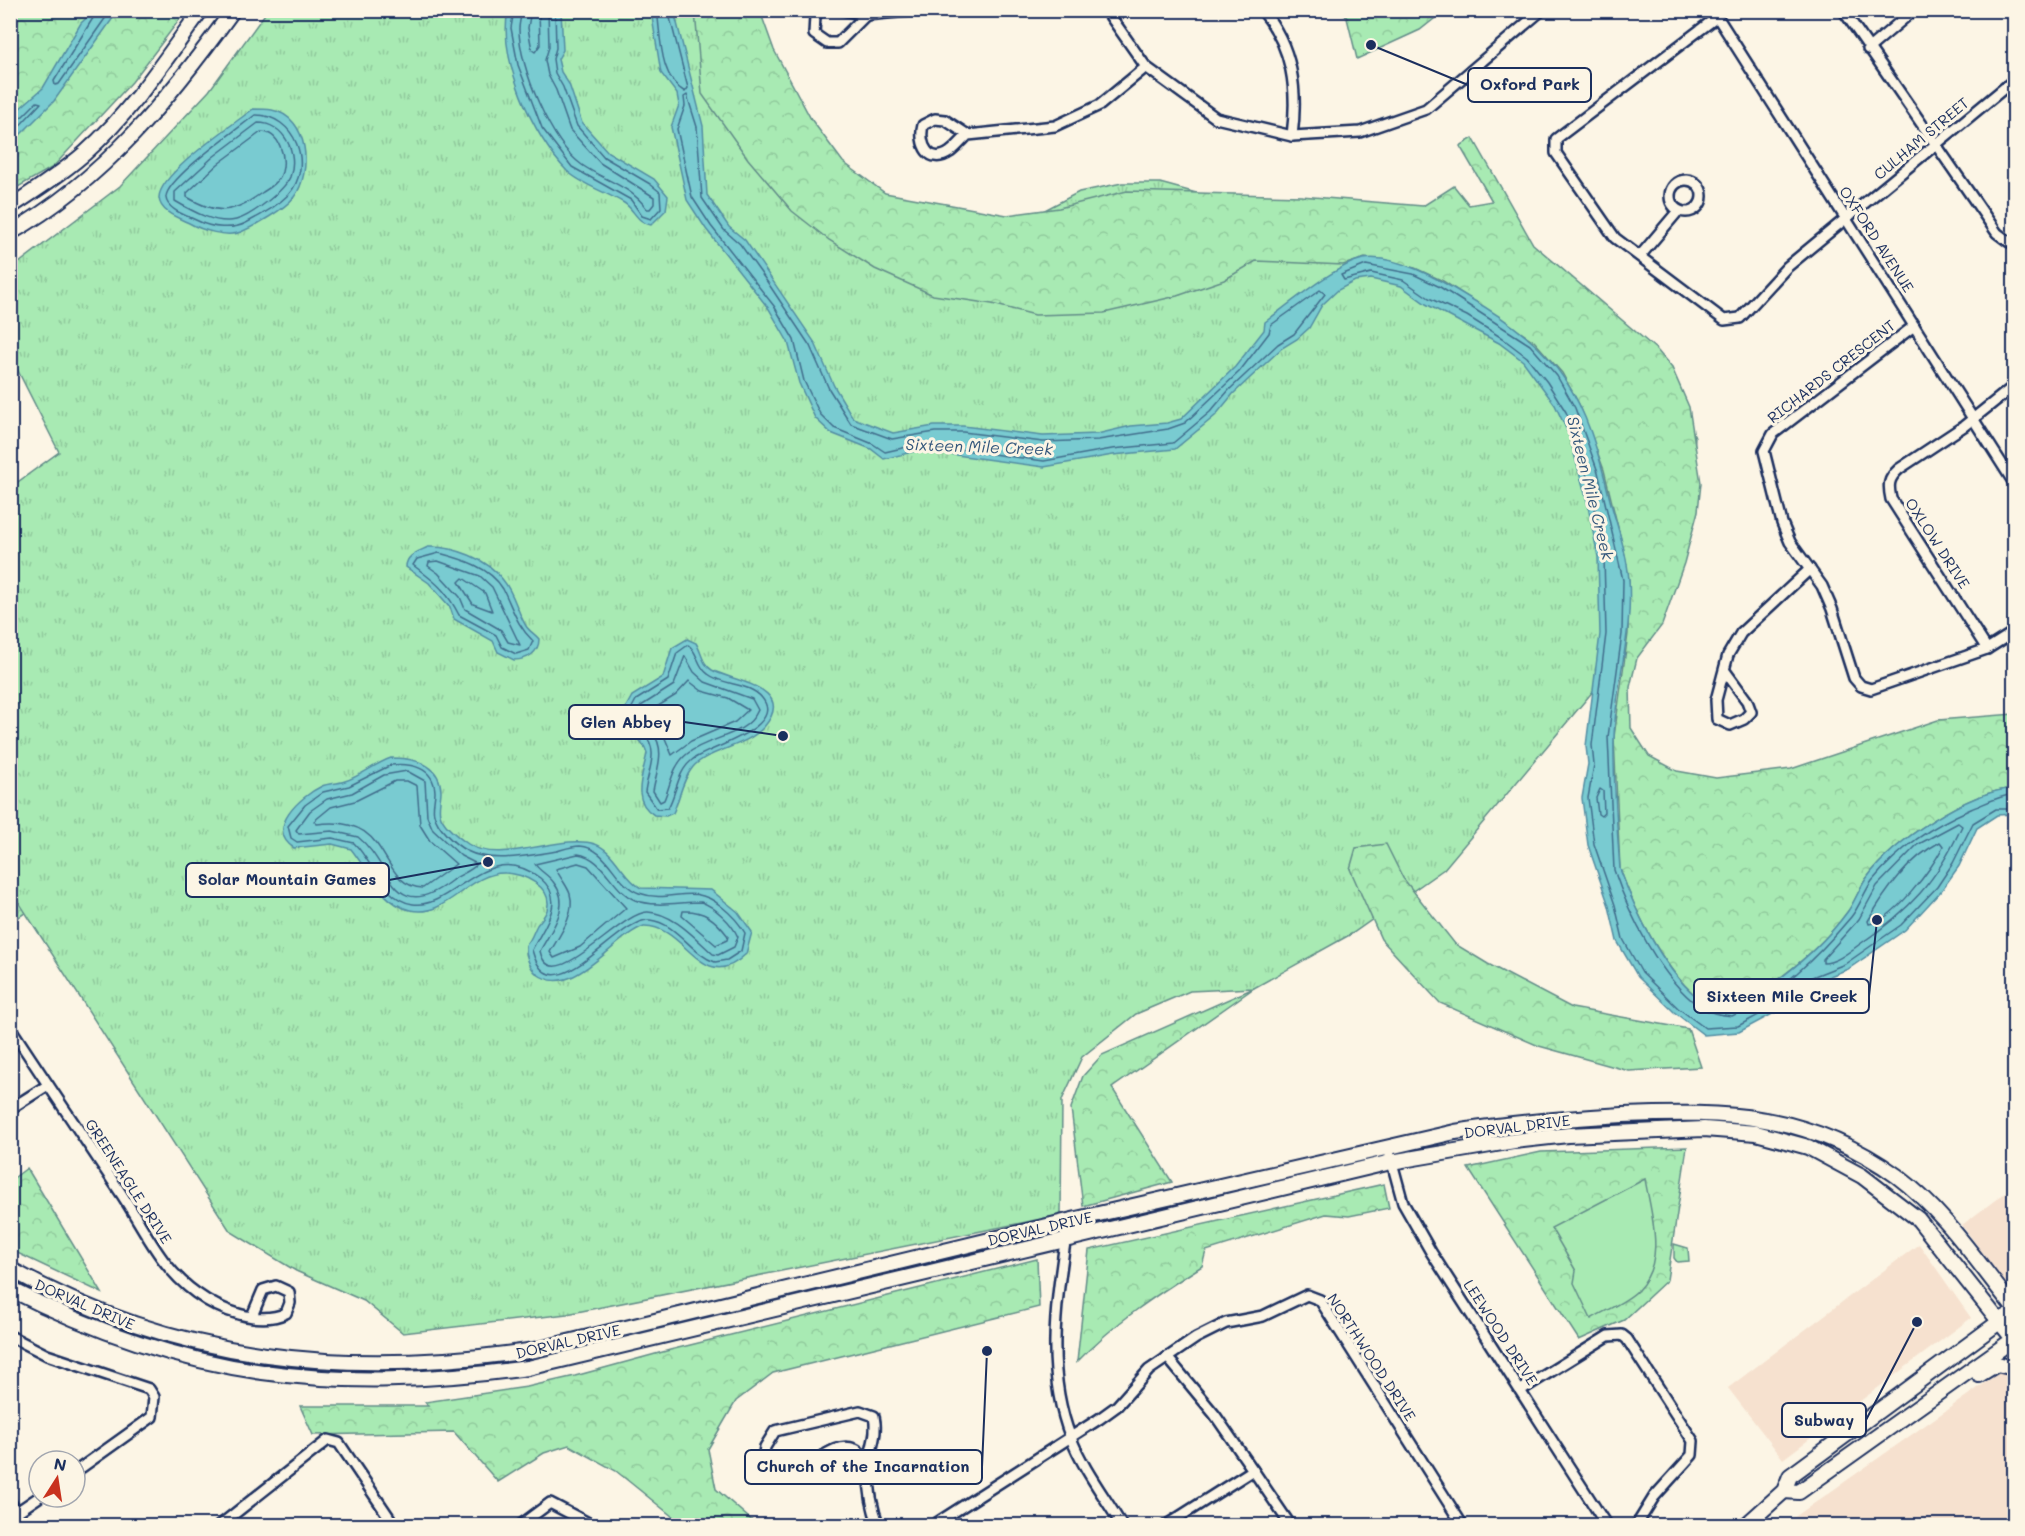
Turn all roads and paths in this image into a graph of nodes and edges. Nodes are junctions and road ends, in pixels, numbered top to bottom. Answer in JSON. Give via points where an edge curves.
{"nodes":[{"id":1,"x":201,"y":10,"type":"edge"},
{"id":2,"x":232,"y":10,"type":"edge"},
{"id":3,"x":821,"y":10,"type":"edge"},
{"id":4,"x":843,"y":10,"type":"edge"},
{"id":5,"x":920,"y":10,"type":"edge"},
{"id":6,"x":1106,"y":10,"type":"edge"},
{"id":7,"x":1262,"y":10,"type":"edge"},
{"id":8,"x":1542,"y":10,"type":"edge"},
{"id":9,"x":1843,"y":10,"type":"edge"},
{"id":10,"x":1914,"y":10,"type":"edge"},
{"id":11,"x":1715,"y":14,"type":"edge"},
{"id":12,"x":867,"y":15,"type":"junction"},
{"id":13,"x":1868,"y":49,"type":"junction"},
{"id":14,"x":1146,"y":67,"type":"junction"},
{"id":15,"x":2014,"y":80,"type":"edge"},
{"id":16,"x":968,"y":135,"type":"junction"},
{"id":17,"x":1292,"y":136,"type":"junction"},
{"id":18,"x":1937,"y":144,"type":"junction"},
{"id":19,"x":10,"y":207,"type":"edge"},
{"id":20,"x":1678,"y":211,"type":"dead end"},
{"id":21,"x":1847,"y":220,"type":"junction"},
{"id":22,"x":10,"y":233,"type":"edge"},
{"id":23,"x":2014,"y":240,"type":"edge"},
{"id":24,"x":1640,"y":256,"type":"junction"},
{"id":25,"x":1914,"y":326,"type":"junction"},
{"id":26,"x":2014,"y":386,"type":"edge"},
{"id":27,"x":1973,"y":419,"type":"junction"},
{"id":28,"x":2014,"y":483,"type":"edge"},
{"id":29,"x":1809,"y":569,"type":"junction"},
{"id":30,"x":2014,"y":632,"type":"edge"},
{"id":31,"x":1987,"y":649,"type":"junction"},
{"id":32,"x":1725,"y":670,"type":"junction"},
{"id":33,"x":10,"y":1028,"type":"edge"},
{"id":34,"x":48,"y":1085,"type":"junction"},
{"id":35,"x":10,"y":1109,"type":"edge"},
{"id":36,"x":1388,"y":1148,"type":"junction"},
{"id":37,"x":1391,"y":1162,"type":"junction"},
{"id":38,"x":1068,"y":1221,"type":"junction"},
{"id":39,"x":1065,"y":1239,"type":"junction"},
{"id":40,"x":10,"y":1269,"type":"edge"},
{"id":41,"x":10,"y":1289,"type":"edge"},
{"id":42,"x":2014,"y":1309,"type":"edge"},
{"id":43,"x":252,"y":1316,"type":"junction"},
{"id":44,"x":2000,"y":1321,"type":"junction"},
{"id":45,"x":10,"y":1336,"type":"edge"},
{"id":46,"x":2014,"y":1339,"type":"edge"},
{"id":47,"x":1167,"y":1357,"type":"junction"},
{"id":48,"x":2014,"y":1368,"type":"edge"},
{"id":49,"x":1956,"y":1380,"type":"junction"},
{"id":50,"x":1521,"y":1390,"type":"junction"},
{"id":51,"x":1071,"y":1437,"type":"junction"},
{"id":52,"x":869,"y":1462,"type":"junction"},
{"id":53,"x":87,"y":1463,"type":"edge"},
{"id":54,"x":1253,"y":1470,"type":"junction"},
{"id":55,"x":1784,"y":1491,"type":"junction"},
{"id":56,"x":10,"y":1501,"type":"edge"},
{"id":57,"x":27,"y":1505,"type":"edge"},
{"id":58,"x":17,"y":1512,"type":"junction"},
{"id":59,"x":23,"y":1526,"type":"edge"},
{"id":60,"x":219,"y":1526,"type":"edge"},
{"id":61,"x":395,"y":1526,"type":"edge"},
{"id":62,"x":519,"y":1526,"type":"edge"},
{"id":63,"x":594,"y":1526,"type":"edge"},
{"id":64,"x":879,"y":1526,"type":"edge"},
{"id":65,"x":932,"y":1526,"type":"edge"},
{"id":66,"x":1122,"y":1526,"type":"edge"},
{"id":67,"x":1165,"y":1526,"type":"edge"},
{"id":68,"x":1291,"y":1526,"type":"edge"},
{"id":69,"x":1463,"y":1526,"type":"edge"},
{"id":70,"x":1606,"y":1526,"type":"edge"},
{"id":71,"x":1636,"y":1526,"type":"edge"},
{"id":72,"x":1745,"y":1526,"type":"edge"}],
"edges":[{"from":1,"to":19,"type":"main road","via":[[114,124],[85,152]]},
{"from":2,"to":22,"type":"main road","via":[[168,96],[103,167]]},
{"from":3,"to":12,"type":"street","via":[[815,16],[814,34],[827,43],[838,43]]},
{"from":4,"to":12,"type":"street"},
{"from":5,"to":12,"type":"street"},
{"from":6,"to":14,"type":"street"},
{"from":7,"to":17,"type":"street","via":[[1288,52],[1295,108]]},
{"from":8,"to":17,"type":"street","via":[[1426,109],[1360,132]]},
{"from":9,"to":13,"type":"street"},
{"from":10,"to":13,"type":"street"},
{"from":11,"to":21,"type":"street","name":"OXFORD AVENUE"},
{"from":11,"to":24,"type":"street","via":[[1556,139],[1556,153],[1615,238]]},
{"from":13,"to":18,"type":"street"},
{"from":14,"to":16,"type":"street","via":[[1100,105],[1055,126]]},
{"from":14,"to":17,"type":"street","via":[[1216,118]]},
{"from":15,"to":18,"type":"street","name":"CULHAM STREET"},
{"from":16,"to":16,"type":"street","via":[[945,120],[935,119],[923,125],[920,136],[928,153],[939,156],[950,152]]},
{"from":18,"to":21,"type":"street","name":"CULHAM STREET"},
{"from":18,"to":23,"type":"street","via":[[1997,233],[2009,242]]},
{"from":20,"to":24,"type":"street"},
{"from":21,"to":24,"type":"street","name":"CULHAM STREET","via":[[1787,267],[1740,318],[1732,321],[1724,320]]},
{"from":21,"to":25,"type":"street","name":"OXFORD AVENUE"},
{"from":25,"to":27,"type":"street","name":"OXFORD AVENUE"},
{"from":25,"to":29,"type":"street","name":"RICHARDS CRESCENT","via":[[1773,434],[1764,451],[1782,522],[1790,542]]},
{"from":26,"to":27,"type":"street","name":"OXLOW DRIVE"},
{"from":27,"to":28,"type":"street","name":"OXFORD AVENUE"},
{"from":27,"to":31,"type":"street","name":"OXLOW DRIVE","via":[[1899,469],[1888,485],[1891,499]]},
{"from":29,"to":31,"type":"street","name":"RICHARDS CRESCENT","via":[[1822,586],[1850,669],[1861,686],[1871,689]]},
{"from":29,"to":32,"type":"street","via":[[1741,633],[1728,655]]},
{"from":30,"to":31,"type":"street","name":"RICHARDS CRESCENT"},
{"from":32,"to":32,"type":"street","via":[[1716,700],[1717,719],[1730,725],[1751,712]]},
{"from":33,"to":34,"type":"street","name":"GREENEAGLE DRIVE"},
{"from":34,"to":35,"type":"street"},
{"from":34,"to":43,"type":"street","name":"GREENEAGLE DRIVE","via":[[160,1258],[194,1293],[215,1305]]},
{"from":36,"to":37,"type":"street","name":"LEEWOOD DRIVE"},
{"from":36,"to":38,"type":"main road","name":"DORVAL DRIVE"},
{"from":36,"to":42,"type":"main road","name":"DORVAL DRIVE","via":[[1502,1124],[1591,1117],[1714,1113],[1790,1124],[1836,1141],[1904,1182],[1971,1249]]},
{"from":37,"to":39,"type":"main road","name":"DORVAL DRIVE"},
{"from":37,"to":44,"type":"main road","name":"DORVAL DRIVE","via":[[1514,1140],[1568,1135],[1704,1129],[1756,1133],[1787,1141],[1820,1152],[1903,1206],[1933,1235]]},
{"from":37,"to":50,"type":"street","name":"LEEWOOD DRIVE","via":[[1403,1203]]},
{"from":38,"to":39,"type":"street"},
{"from":38,"to":40,"type":"main road","name":"DORVAL DRIVE","via":[[535,1350],[424,1363],[337,1363],[218,1347],[169,1335],[86,1306]]},
{"from":39,"to":41,"type":"main road","name":"DORVAL DRIVE","via":[[528,1368],[420,1380],[304,1378],[209,1363],[149,1348],[59,1314]]},
{"from":39,"to":51,"type":"street","via":[[1053,1365]]},
{"from":42,"to":44,"type":"main road"},
{"from":43,"to":43,"type":"street","name":"GREENEAGLE DRIVE","via":[[274,1318],[286,1313],[289,1292],[276,1286],[263,1290]]},
{"from":44,"to":46,"type":"main road","name":"DORVAL DRIVE"},
{"from":44,"to":55,"type":"main road","via":[[1797,1470]]},
{"from":45,"to":53,"type":"street","via":[[47,1355],[149,1389],[154,1397],[152,1416]]},
{"from":46,"to":49,"type":"main road"},
{"from":47,"to":51,"type":"street","name":"NORTHWOOD DRIVE","via":[[1149,1370],[1117,1406]]},
{"from":47,"to":54,"type":"street","via":[[1215,1415]]},
{"from":47,"to":69,"type":"street","name":"NORTHWOOD DRIVE","via":[[1219,1326],[1263,1316],[1307,1295],[1320,1300]]},
{"from":48,"to":49,"type":"main road","via":[[1997,1364],[1977,1376]]},
{"from":49,"to":55,"type":"main road","via":[[1799,1492]]},
{"from":50,"to":70,"type":"street","name":"LEEWOOD DRIVE"},
{"from":50,"to":71,"type":"street","via":[[1608,1336],[1623,1335],[1627,1339],[1694,1447],[1688,1461],[1654,1497]]},
{"from":51,"to":65,"type":"street","name":"NORTHWOOD DRIVE"},
{"from":51,"to":66,"type":"street"},
{"from":52,"to":52,"type":"street","via":[[856,1449],[843,1448],[786,1473],[771,1470],[763,1459],[775,1431],[860,1411],[874,1416],[877,1429]]},
{"from":52,"to":64,"type":"street","via":[[869,1492]]},
{"from":54,"to":67,"type":"street"},
{"from":54,"to":68,"type":"street"},
{"from":55,"to":72,"type":"main road"},
{"from":56,"to":58,"type":"street"},
{"from":57,"to":58,"type":"street"},
{"from":58,"to":59,"type":"street"},
{"from":60,"to":61,"type":"street","via":[[328,1440],[339,1443]]},
{"from":62,"to":63,"type":"street","via":[[550,1503]]}]}
